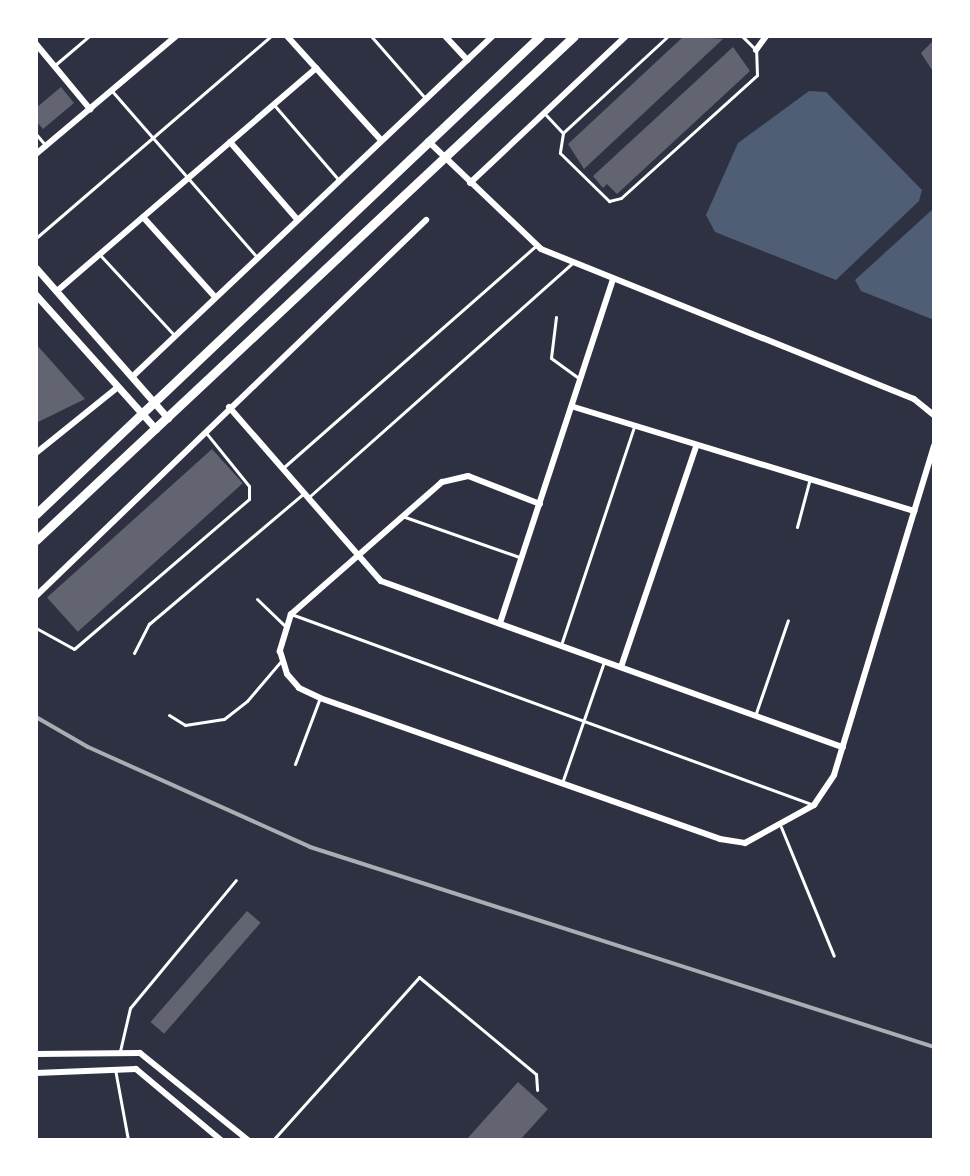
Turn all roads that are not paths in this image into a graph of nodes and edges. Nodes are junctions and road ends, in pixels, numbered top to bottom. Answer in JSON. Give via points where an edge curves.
{"nodes":[{"id":1,"x":89,"y":36,"type":"edge"},
{"id":2,"x":176,"y":36,"type":"edge"},
{"id":3,"x":271,"y":36,"type":"edge"},
{"id":4,"x":287,"y":36,"type":"edge"},
{"id":5,"x":371,"y":36,"type":"edge"},
{"id":6,"x":445,"y":36,"type":"edge"},
{"id":7,"x":493,"y":36,"type":"edge"},
{"id":8,"x":540,"y":36,"type":"edge"},
{"id":9,"x":574,"y":36,"type":"edge"},
{"id":10,"x":626,"y":36,"type":"edge"},
{"id":11,"x":668,"y":36,"type":"edge"},
{"id":12,"x":742,"y":36,"type":"edge"},
{"id":13,"x":766,"y":36,"type":"edge"},
{"id":14,"x":36,"y":44,"type":"edge"},
{"id":15,"x":756,"y":50,"type":"junction"},
{"id":16,"x":467,"y":60,"type":"junction"},
{"id":17,"x":54,"y":66,"type":"junction"},
{"id":18,"x":316,"y":68,"type":"junction"},
{"id":19,"x":112,"y":90,"type":"junction"},
{"id":20,"x":425,"y":98,"type":"junction"},
{"id":21,"x":274,"y":104,"type":"junction"},
{"id":22,"x":90,"y":109,"type":"junction"},
{"id":23,"x":545,"y":113,"type":"junction"},
{"id":24,"x":563,"y":133,"type":"junction"},
{"id":25,"x":36,"y":134,"type":"edge"},
{"id":26,"x":151,"y":138,"type":"junction"},
{"id":27,"x":380,"y":139,"type":"junction"},
{"id":28,"x":428,"y":141,"type":"junction"},
{"id":29,"x":230,"y":142,"type":"junction"},
{"id":30,"x":46,"y":146,"type":"junction"},
{"id":31,"x":36,"y":154,"type":"edge"},
{"id":32,"x":443,"y":156,"type":"junction"},
{"id":33,"x":338,"y":179,"type":"junction"},
{"id":34,"x":186,"y":180,"type":"junction"},
{"id":35,"x":470,"y":183,"type":"junction"},
{"id":36,"x":143,"y":217,"type":"junction"},
{"id":37,"x":297,"y":219,"type":"junction"},
{"id":38,"x":426,"y":220,"type":"dead end"},
{"id":39,"x":36,"y":238,"type":"edge"},
{"id":40,"x":536,"y":246,"type":"junction"},
{"id":41,"x":100,"y":255,"type":"junction"},
{"id":42,"x":257,"y":257,"type":"junction"},
{"id":43,"x":572,"y":263,"type":"junction"},
{"id":44,"x":36,"y":268,"type":"edge"},
{"id":45,"x":613,"y":280,"type":"junction"},
{"id":46,"x":57,"y":291,"type":"junction"},
{"id":47,"x":36,"y":295,"type":"edge"},
{"id":48,"x":215,"y":297,"type":"junction"},
{"id":49,"x":556,"y":317,"type":"dead end"},
{"id":50,"x":175,"y":336,"type":"junction"},
{"id":51,"x":132,"y":377,"type":"junction"},
{"id":52,"x":582,"y":379,"type":"junction"},
{"id":53,"x":118,"y":387,"type":"junction"},
{"id":54,"x":155,"y":403,"type":"junction"},
{"id":55,"x":229,"y":407,"type":"junction"},
{"id":56,"x":574,"y":407,"type":"junction"},
{"id":57,"x":143,"y":415,"type":"junction"},
{"id":58,"x":934,"y":415,"type":"edge"},
{"id":59,"x":168,"y":418,"type":"junction"},
{"id":60,"x":634,"y":427,"type":"junction"},
{"id":61,"x":156,"y":429,"type":"junction"},
{"id":62,"x":205,"y":431,"type":"junction"},
{"id":63,"x":934,"y":446,"type":"edge"},
{"id":64,"x":696,"y":447,"type":"junction"},
{"id":65,"x":36,"y":452,"type":"edge"},
{"id":66,"x":284,"y":467,"type":"junction"},
{"id":67,"x":809,"y":482,"type":"junction"},
{"id":68,"x":308,"y":494,"type":"junction"},
{"id":69,"x":540,"y":504,"type":"junction"},
{"id":70,"x":914,"y":511,"type":"junction"},
{"id":71,"x":36,"y":514,"type":"edge"},
{"id":72,"x":405,"y":517,"type":"junction"},
{"id":73,"x":797,"y":527,"type":"dead end"},
{"id":74,"x":36,"y":540,"type":"edge"},
{"id":75,"x":522,"y":558,"type":"junction"},
{"id":76,"x":358,"y":559,"type":"junction"},
{"id":77,"x":36,"y":596,"type":"edge"},
{"id":78,"x":257,"y":599,"type":"dead end"},
{"id":79,"x":291,"y":614,"type":"junction"},
{"id":80,"x":788,"y":620,"type":"dead end"},
{"id":81,"x":500,"y":623,"type":"junction"},
{"id":82,"x":284,"y":625,"type":"junction"},
{"id":83,"x":36,"y":628,"type":"edge"},
{"id":84,"x":561,"y":645,"type":"junction"},
{"id":85,"x":134,"y":653,"type":"dead end"},
{"id":86,"x":281,"y":661,"type":"junction"},
{"id":87,"x":604,"y":661,"type":"junction"},
{"id":88,"x":621,"y":667,"type":"junction"},
{"id":89,"x":320,"y":698,"type":"junction"},
{"id":90,"x":169,"y":715,"type":"dead end"},
{"id":91,"x":755,"y":717,"type":"junction"},
{"id":92,"x":583,"y":720,"type":"junction"},
{"id":93,"x":843,"y":747,"type":"junction"},
{"id":94,"x":295,"y":764,"type":"dead end"},
{"id":95,"x":562,"y":783,"type":"junction"},
{"id":96,"x":814,"y":805,"type":"junction"},
{"id":97,"x":781,"y":827,"type":"junction"},
{"id":98,"x":236,"y":880,"type":"dead end"},
{"id":99,"x":834,"y":956,"type":"dead end"},
{"id":100,"x":120,"y":1051,"type":"junction"},
{"id":101,"x":36,"y":1054,"type":"edge"},
{"id":102,"x":115,"y":1069,"type":"junction"},
{"id":103,"x":36,"y":1073,"type":"edge"},
{"id":104,"x":537,"y":1090,"type":"dead end"},
{"id":105,"x":128,"y":1140,"type":"edge"},
{"id":106,"x":221,"y":1140,"type":"edge"},
{"id":107,"x":248,"y":1140,"type":"edge"},
{"id":108,"x":273,"y":1140,"type":"edge"}],
"edges":[{"from":1,"to":17,"type":"lane"},
{"from":2,"to":19,"type":"street"},
{"from":3,"to":26,"type":"lane"},
{"from":4,"to":18,"type":"street"},
{"from":5,"to":20,"type":"lane"},
{"from":6,"to":16,"type":"street"},
{"from":7,"to":16,"type":"street"},
{"from":8,"to":28,"type":"main road"},
{"from":9,"to":32,"type":"main road"},
{"from":10,"to":23,"type":"street"},
{"from":11,"to":24,"type":"lane"},
{"from":12,"to":15,"type":"lane"},
{"from":13,"to":15,"type":"street"},
{"from":14,"to":17,"type":"street"},
{"from":15,"to":24,"type":"lane","via":[[757,75],[617,201],[605,198],[562,156]]},
{"from":16,"to":20,"type":"street"},
{"from":17,"to":22,"type":"street"},
{"from":18,"to":21,"type":"street"},
{"from":18,"to":27,"type":"street"},
{"from":19,"to":22,"type":"street"},
{"from":19,"to":26,"type":"lane"},
{"from":20,"to":27,"type":"street"},
{"from":21,"to":29,"type":"street"},
{"from":21,"to":33,"type":"lane"},
{"from":22,"to":30,"type":"street"},
{"from":23,"to":24,"type":"lane"},
{"from":23,"to":35,"type":"street"},
{"from":25,"to":30,"type":"lane"},
{"from":26,"to":34,"type":"lane"},
{"from":26,"to":39,"type":"lane"},
{"from":27,"to":33,"type":"street"},
{"from":28,"to":32,"type":"street"},
{"from":28,"to":54,"type":"main road"},
{"from":29,"to":34,"type":"street"},
{"from":29,"to":37,"type":"street"},
{"from":30,"to":31,"type":"street"},
{"from":32,"to":35,"type":"street"},
{"from":32,"to":59,"type":"main road"},
{"from":33,"to":37,"type":"street"},
{"from":34,"to":36,"type":"street"},
{"from":34,"to":42,"type":"lane"},
{"from":35,"to":40,"type":"street"},
{"from":36,"to":41,"type":"street"},
{"from":36,"to":48,"type":"street"},
{"from":37,"to":42,"type":"street"},
{"from":38,"to":55,"type":"street"},
{"from":40,"to":43,"type":"street"},
{"from":40,"to":66,"type":"lane"},
{"from":41,"to":46,"type":"street"},
{"from":41,"to":50,"type":"lane"},
{"from":42,"to":48,"type":"street"},
{"from":43,"to":45,"type":"street"},
{"from":43,"to":68,"type":"lane"},
{"from":44,"to":46,"type":"street"},
{"from":45,"to":52,"type":"street"},
{"from":45,"to":58,"type":"street","via":[[914,399]]},
{"from":46,"to":51,"type":"street"},
{"from":47,"to":53,"type":"street"},
{"from":48,"to":50,"type":"street"},
{"from":49,"to":52,"type":"lane","via":[[553,363]]},
{"from":50,"to":51,"type":"street"},
{"from":51,"to":54,"type":"street"},
{"from":52,"to":56,"type":"street"},
{"from":53,"to":57,"type":"street"},
{"from":53,"to":65,"type":"street"},
{"from":54,"to":57,"type":"main road"},
{"from":54,"to":59,"type":"street"},
{"from":55,"to":62,"type":"street"},
{"from":55,"to":66,"type":"street"},
{"from":56,"to":60,"type":"street"},
{"from":56,"to":69,"type":"street"},
{"from":57,"to":61,"type":"street"},
{"from":57,"to":71,"type":"main road"},
{"from":59,"to":61,"type":"main road"},
{"from":60,"to":64,"type":"street"},
{"from":60,"to":84,"type":"lane"},
{"from":61,"to":74,"type":"main road"},
{"from":62,"to":77,"type":"street"},
{"from":62,"to":83,"type":"lane","via":[[249,486],[249,499],[74,649]]},
{"from":63,"to":70,"type":"street"},
{"from":64,"to":67,"type":"street"},
{"from":64,"to":88,"type":"street"},
{"from":66,"to":68,"type":"street"},
{"from":67,"to":70,"type":"street"},
{"from":67,"to":73,"type":"lane"},
{"from":68,"to":76,"type":"street"},
{"from":68,"to":85,"type":"lane","via":[[149,624]]},
{"from":69,"to":72,"type":"street","via":[[459,475],[442,482]]},
{"from":69,"to":75,"type":"street"},
{"from":70,"to":93,"type":"street"},
{"from":72,"to":75,"type":"lane"},
{"from":72,"to":76,"type":"street"},
{"from":75,"to":81,"type":"street"},
{"from":76,"to":79,"type":"street"},
{"from":76,"to":81,"type":"street","via":[[395,588]]},
{"from":78,"to":82,"type":"lane"},
{"from":79,"to":82,"type":"street"},
{"from":79,"to":92,"type":"lane"},
{"from":80,"to":91,"type":"lane"},
{"from":81,"to":84,"type":"street"},
{"from":82,"to":86,"type":"street"},
{"from":84,"to":87,"type":"street"},
{"from":86,"to":89,"type":"street","via":[[299,688]]},
{"from":86,"to":90,"type":"lane","via":[[224,719],[185,725]]},
{"from":87,"to":88,"type":"street"},
{"from":87,"to":92,"type":"lane"},
{"from":88,"to":91,"type":"street"},
{"from":89,"to":94,"type":"lane"},
{"from":89,"to":95,"type":"street"},
{"from":91,"to":93,"type":"street"},
{"from":92,"to":95,"type":"lane"},
{"from":92,"to":96,"type":"lane"},
{"from":93,"to":96,"type":"street","via":[[827,789]]},
{"from":95,"to":97,"type":"street","via":[[733,842],[755,841]]},
{"from":96,"to":97,"type":"street"},
{"from":97,"to":99,"type":"lane"},
{"from":98,"to":100,"type":"lane","via":[[130,1008]]},
{"from":100,"to":101,"type":"street"},
{"from":100,"to":107,"type":"street","via":[[143,1055]]},
{"from":102,"to":103,"type":"street"},
{"from":102,"to":105,"type":"lane"},
{"from":102,"to":106,"type":"street","via":[[139,1070]]},
{"from":104,"to":108,"type":"lane","via":[[536,1074],[419,977]]}]}
